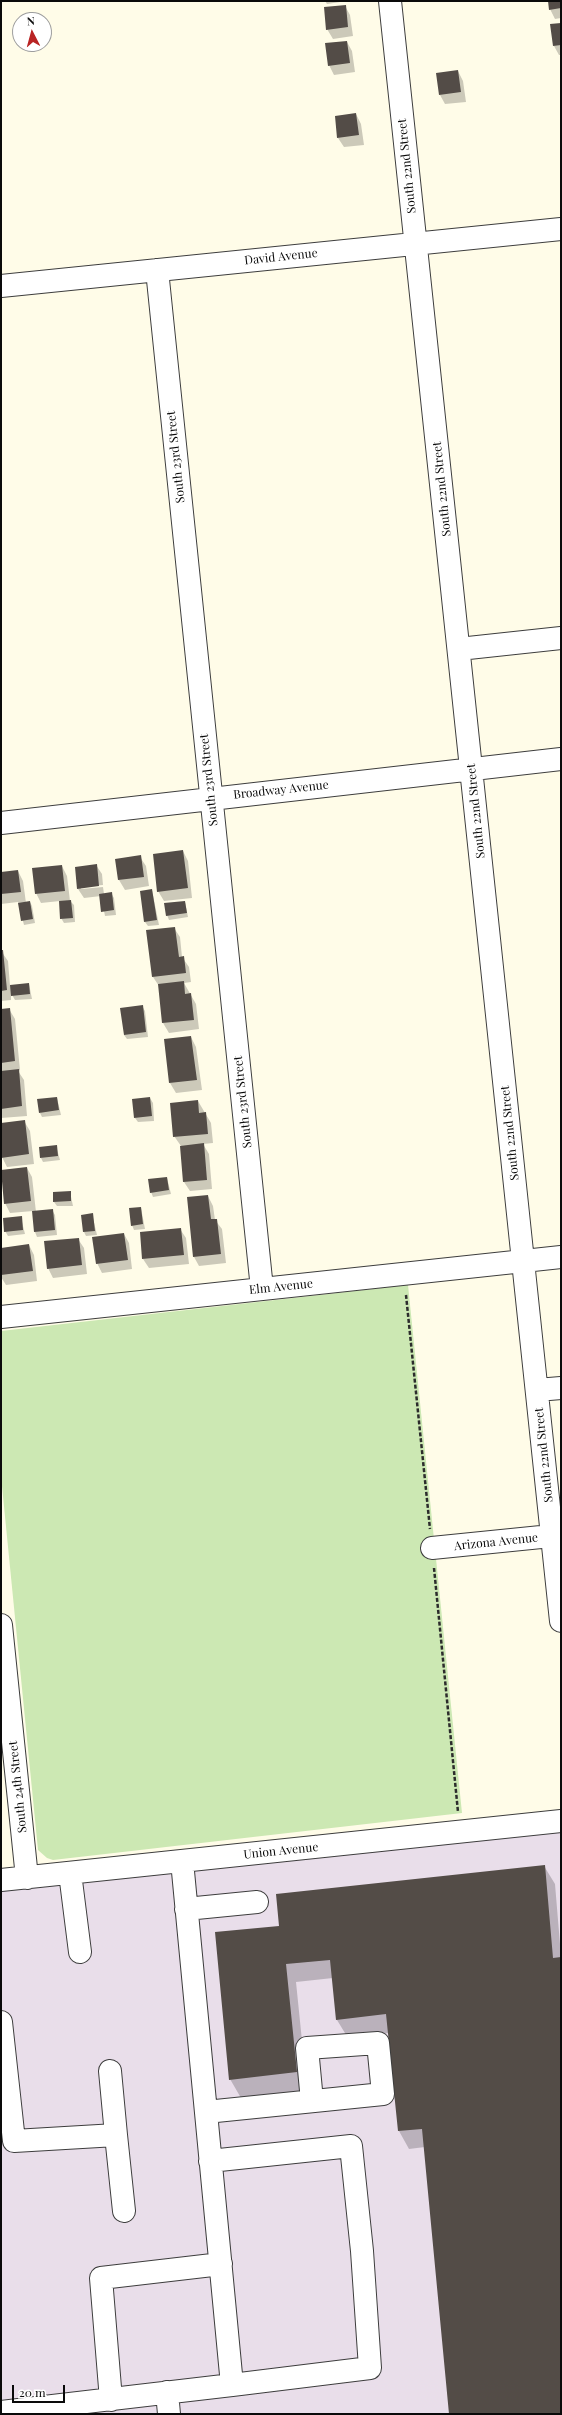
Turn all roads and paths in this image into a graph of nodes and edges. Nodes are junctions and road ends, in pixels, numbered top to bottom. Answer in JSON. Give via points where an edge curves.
{"nodes":[{"id":1,"x":390,"y":1,"type":"edge"},
{"id":2,"x":561,"y":229,"type":"edge"},
{"id":3,"x":416,"y":244,"type":"junction"},
{"id":4,"x":157,"y":270,"type":"junction"},
{"id":5,"x":1,"y":286,"type":"edge"},
{"id":6,"x":561,"y":638,"type":"edge"},
{"id":7,"x":459,"y":649,"type":"junction"},
{"id":8,"x":561,"y":759,"type":"edge"},
{"id":9,"x":472,"y":769,"type":"junction"},
{"id":10,"x":211,"y":798,"type":"junction"},
{"id":11,"x":1,"y":823,"type":"edge"},
{"id":12,"x":561,"y":1257,"type":"edge"},
{"id":13,"x":523,"y":1261,"type":"junction"},
{"id":14,"x":262,"y":1289,"type":"junction"},
{"id":15,"x":1,"y":1317,"type":"edge"},
{"id":16,"x":561,"y":1388,"type":"edge"},
{"id":17,"x":537,"y":1390,"type":"junction"},
{"id":18,"x":557,"y":1536,"type":"edge"},
{"id":19,"x":432,"y":1548,"type":"dead end"},
{"id":20,"x":561,"y":1621,"type":"edge"},
{"id":21,"x":1,"y":1625,"type":"edge"},
{"id":22,"x":561,"y":1821,"type":"edge"},
{"id":23,"x":182,"y":1862,"type":"junction"},
{"id":24,"x":70,"y":1873,"type":"junction"},
{"id":25,"x":27,"y":1878,"type":"junction"},
{"id":26,"x":1,"y":1880,"type":"edge"},
{"id":27,"x":257,"y":1902,"type":"dead end"},
{"id":28,"x":186,"y":1909,"type":"junction"},
{"id":29,"x":80,"y":1952,"type":"dead end"},
{"id":30,"x":1,"y":2022,"type":"edge"},
{"id":31,"x":110,"y":2071,"type":"dead end"},
{"id":32,"x":312,"y":2101,"type":"dead end"},
{"id":33,"x":206,"y":2112,"type":"junction"},
{"id":34,"x":116,"y":2135,"type":"junction"},
{"id":35,"x":210,"y":2161,"type":"junction"},
{"id":36,"x":124,"y":2211,"type":"dead end"},
{"id":37,"x":221,"y":2264,"type":"junction"},
{"id":38,"x":232,"y":2385,"type":"junction"},
{"id":39,"x":167,"y":2392,"type":"junction"},
{"id":40,"x":111,"y":2400,"type":"junction"},
{"id":41,"x":1,"y":2412,"type":"edge"},
{"id":42,"x":169,"y":2414,"type":"edge"}],
"edges":[{"from":1,"to":3,"type":"street","name":"South 22nd Street"},
{"from":2,"to":3,"type":"street","name":"David Avenue"},
{"from":3,"to":4,"type":"street","name":"David Avenue"},
{"from":3,"to":7,"type":"street","name":"South 22nd Street"},
{"from":4,"to":5,"type":"street","name":"David Avenue"},
{"from":4,"to":10,"type":"street","name":"South 23rd Street"},
{"from":6,"to":7,"type":"street"},
{"from":7,"to":9,"type":"street","name":"South 22nd Street"},
{"from":8,"to":9,"type":"street","name":"Broadway Avenue"},
{"from":9,"to":10,"type":"street","name":"Broadway Avenue"},
{"from":9,"to":13,"type":"street","name":"South 22nd Street"},
{"from":10,"to":11,"type":"street","name":"Broadway Avenue"},
{"from":10,"to":14,"type":"street","name":"South 23rd Street"},
{"from":12,"to":13,"type":"street","name":"Elm Avenue"},
{"from":13,"to":14,"type":"street","name":"Elm Avenue"},
{"from":13,"to":17,"type":"street","name":"South 22nd Street"},
{"from":14,"to":15,"type":"street","name":"Elm Avenue"},
{"from":16,"to":17,"type":"street"},
{"from":17,"to":18,"type":"street","name":"South 22nd Street"},
{"from":18,"to":19,"type":"street","name":"Arizona Avenue"},
{"from":18,"to":20,"type":"street","name":"South 22nd Street"},
{"from":21,"to":25,"type":"street","name":"South 24th Street"},
{"from":22,"to":23,"type":"street","name":"Union Avenue"},
{"from":23,"to":24,"type":"street","name":"Union Avenue"},
{"from":23,"to":28,"type":"street"},
{"from":24,"to":25,"type":"street","name":"Union Avenue"},
{"from":24,"to":29,"type":"street"},
{"from":25,"to":26,"type":"street","name":"Union Avenue"},
{"from":27,"to":28,"type":"street"},
{"from":28,"to":33,"type":"street"},
{"from":30,"to":34,"type":"street","via":[[14,2141]]},
{"from":31,"to":34,"type":"street"},
{"from":32,"to":33,"type":"street"},
{"from":33,"to":35,"type":"street"},
{"from":34,"to":36,"type":"street"},
{"from":35,"to":37,"type":"street"},
{"from":35,"to":38,"type":"street","via":[[351,2146],[362,2252],[370,2368]]},
{"from":37,"to":38,"type":"street"},
{"from":37,"to":40,"type":"street","via":[[101,2278]]},
{"from":38,"to":39,"type":"street"},
{"from":39,"to":40,"type":"street"},
{"from":39,"to":42,"type":"street"},
{"from":40,"to":41,"type":"street"}]}
